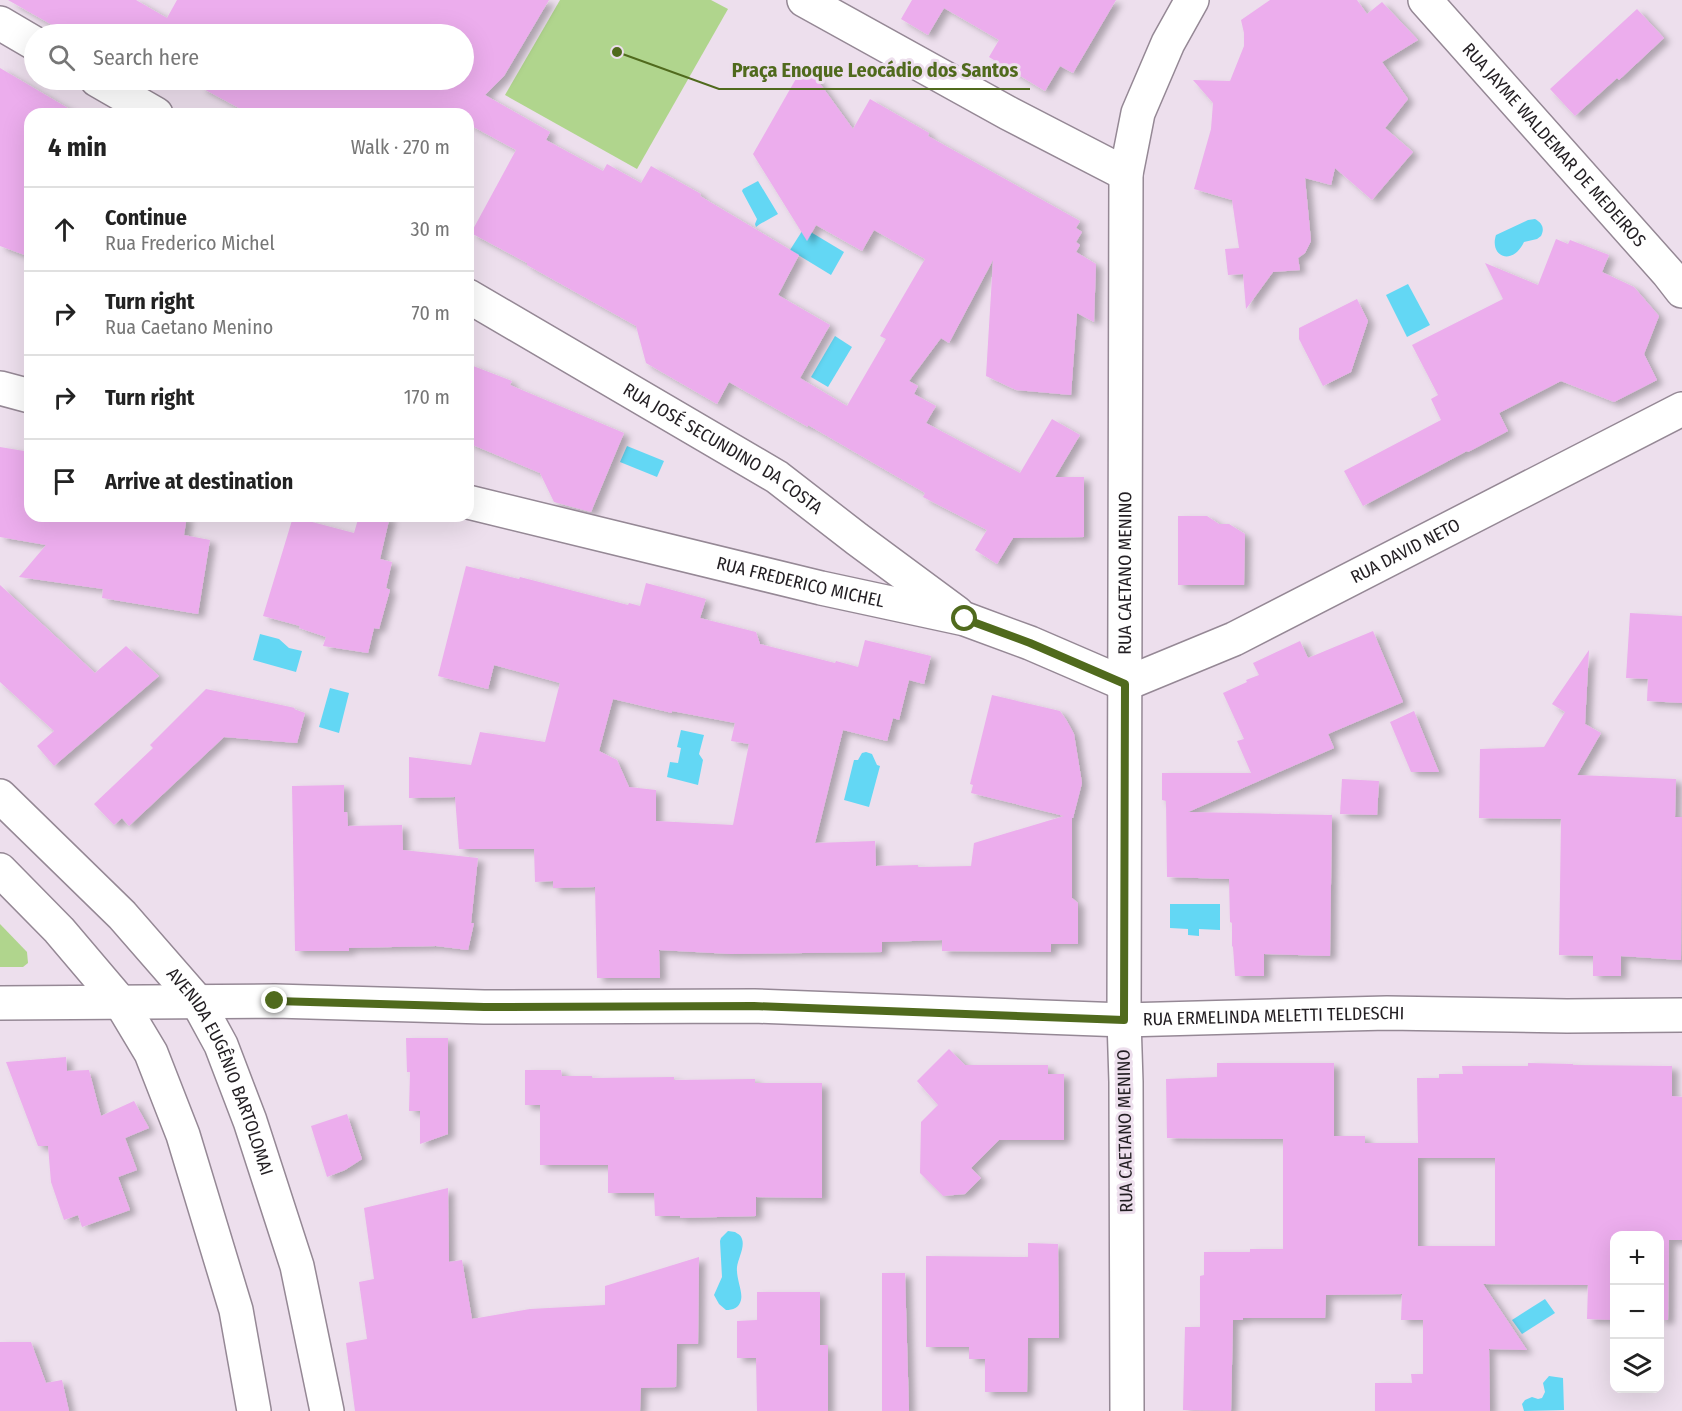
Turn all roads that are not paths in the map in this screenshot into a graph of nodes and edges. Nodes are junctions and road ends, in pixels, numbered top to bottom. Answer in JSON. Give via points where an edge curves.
{"nodes":[{"id":1,"x":804,"y":0,"type":"edge"},
{"id":2,"x":1192,"y":0,"type":"edge"},
{"id":3,"x":1425,"y":0,"type":"edge"},
{"id":4,"x":0,"y":23,"type":"edge"},
{"id":5,"x":24,"y":37,"type":"edge"},
{"id":6,"x":114,"y":90,"type":"edge"},
{"id":7,"x":146,"y":108,"type":"edge"},
{"id":8,"x":1126,"y":174,"type":"junction"},
{"id":9,"x":1682,"y":291,"type":"edge"},
{"id":10,"x":474,"y":300,"type":"edge"},
{"id":11,"x":0,"y":388,"type":"edge"},
{"id":12,"x":24,"y":394,"type":"edge"},
{"id":13,"x":1682,"y":410,"type":"edge"},
{"id":14,"x":474,"y":503,"type":"edge"},
{"id":15,"x":965,"y":619,"type":"junction"},
{"id":16,"x":1125,"y":684,"type":"junction"},
{"id":17,"x":0,"y":796,"type":"edge"},
{"id":18,"x":0,"y":870,"type":"edge"},
{"id":19,"x":196,"y":1001,"type":"junction"},
{"id":20,"x":0,"y":1003,"type":"edge"},
{"id":21,"x":121,"y":1003,"type":"junction"},
{"id":22,"x":1682,"y":1015,"type":"edge"},
{"id":23,"x":1124,"y":1020,"type":"junction"},
{"id":24,"x":254,"y":1411,"type":"edge"},
{"id":25,"x":327,"y":1411,"type":"edge"},
{"id":26,"x":1127,"y":1411,"type":"edge"}],
"edges":[{"from":1,"to":8,"type":"street","via":[[1008,114]]},
{"from":2,"to":8,"type":"street","name":"RUA CAETANO MENINO","via":[[1168,43],[1138,113]]},
{"from":3,"to":9,"type":"street","name":"RUA JAYME WALDEMAR DE MEDEIROS"},
{"from":4,"to":5,"type":"street"},
{"from":6,"to":7,"type":"street"},
{"from":8,"to":16,"type":"street","name":"RUA CAETANO MENINO"},
{"from":10,"to":15,"type":"street","name":"RUA JOSÉ SECUNDINO DA COSTA","via":[[777,477]]},
{"from":11,"to":12,"type":"street"},
{"from":13,"to":16,"type":"street","name":"RUA DAVID NETO","via":[[1234,639]]},
{"from":14,"to":15,"type":"street","name":"RUA FREDERICO MICHEL"},
{"from":15,"to":16,"type":"street","name":"RUA FREDERICO MICHEL"},
{"from":16,"to":23,"type":"street","name":"RUA CAETANO MENINO"},
{"from":17,"to":19,"type":"street","name":"AVENIDA EUGÊNIO BARTOLOMAI","via":[[122,915]]},
{"from":18,"to":21,"type":"street","via":[[59,930]]},
{"from":19,"to":21,"type":"street","name":"RUA ERMELINDA MELETTI TELDESCHI"},
{"from":19,"to":23,"type":"street","name":"RUA ERMELINDA MELETTI TELDESCHI","via":[[484,1007],[754,1006]]},
{"from":19,"to":25,"type":"street","name":"AVENIDA EUGÊNIO BARTOLOMAI","via":[[221,1045],[250,1121],[297,1266]]},
{"from":20,"to":21,"type":"street","name":"RUA ERMELINDA MELETTI TELDESCHI"},
{"from":21,"to":24,"type":"street","via":[[151,1053],[183,1135],[236,1310]]},
{"from":22,"to":23,"type":"street","name":"RUA ERMELINDA MELETTI TELDESCHI","via":[[1387,1013]]},
{"from":23,"to":26,"type":"street","name":"RUA CAETANO MENINO"}]}
